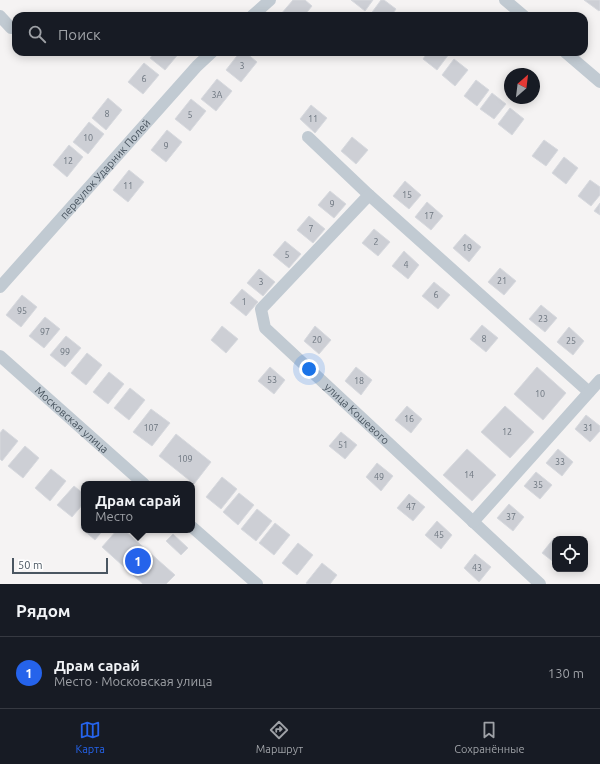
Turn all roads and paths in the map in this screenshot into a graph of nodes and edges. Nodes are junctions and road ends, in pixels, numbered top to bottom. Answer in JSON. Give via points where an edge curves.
{"nodes":[{"id":1,"x":270,"y":0,"type":"edge"},
{"id":2,"x":505,"y":0,"type":"edge"},
{"id":3,"x":256,"y":12,"type":"edge"},
{"id":4,"x":519,"y":12,"type":"edge"},
{"id":5,"x":0,"y":16,"type":"edge"},
{"id":6,"x":10,"y":28,"type":"dead end"},
{"id":7,"x":208,"y":56,"type":"edge"},
{"id":8,"x":570,"y":56,"type":"edge"},
{"id":9,"x":600,"y":82,"type":"edge"},
{"id":10,"x":308,"y":137,"type":"dead end"},
{"id":11,"x":369,"y":196,"type":"junction"},
{"id":12,"x":0,"y":287,"type":"edge"},
{"id":13,"x":0,"y":356,"type":"edge"},
{"id":14,"x":600,"y":380,"type":"edge"},
{"id":15,"x":589,"y":392,"type":"junction"},
{"id":16,"x":141,"y":481,"type":"edge"},
{"id":17,"x":473,"y":522,"type":"junction"},
{"id":18,"x":195,"y":530,"type":"edge"},
{"id":19,"x":257,"y":584,"type":"edge"},
{"id":20,"x":540,"y":584,"type":"edge"}],
"edges":[{"from":1,"to":3,"type":"street"},
{"from":2,"to":4,"type":"street"},
{"from":5,"to":6,"type":"street"},
{"from":7,"to":12,"type":"street","name":"переулок Ударник Полей"},
{"from":8,"to":9,"type":"street"},
{"from":10,"to":11,"type":"street"},
{"from":11,"to":15,"type":"street"},
{"from":11,"to":17,"type":"street","name":"улица Кошевого","via":[[261,309],[265,328]]},
{"from":13,"to":16,"type":"street","name":"Московская улица"},
{"from":14,"to":15,"type":"street"},
{"from":15,"to":17,"type":"street"},
{"from":17,"to":20,"type":"street","name":"улица Кошевого"},
{"from":18,"to":19,"type":"street"}]}
